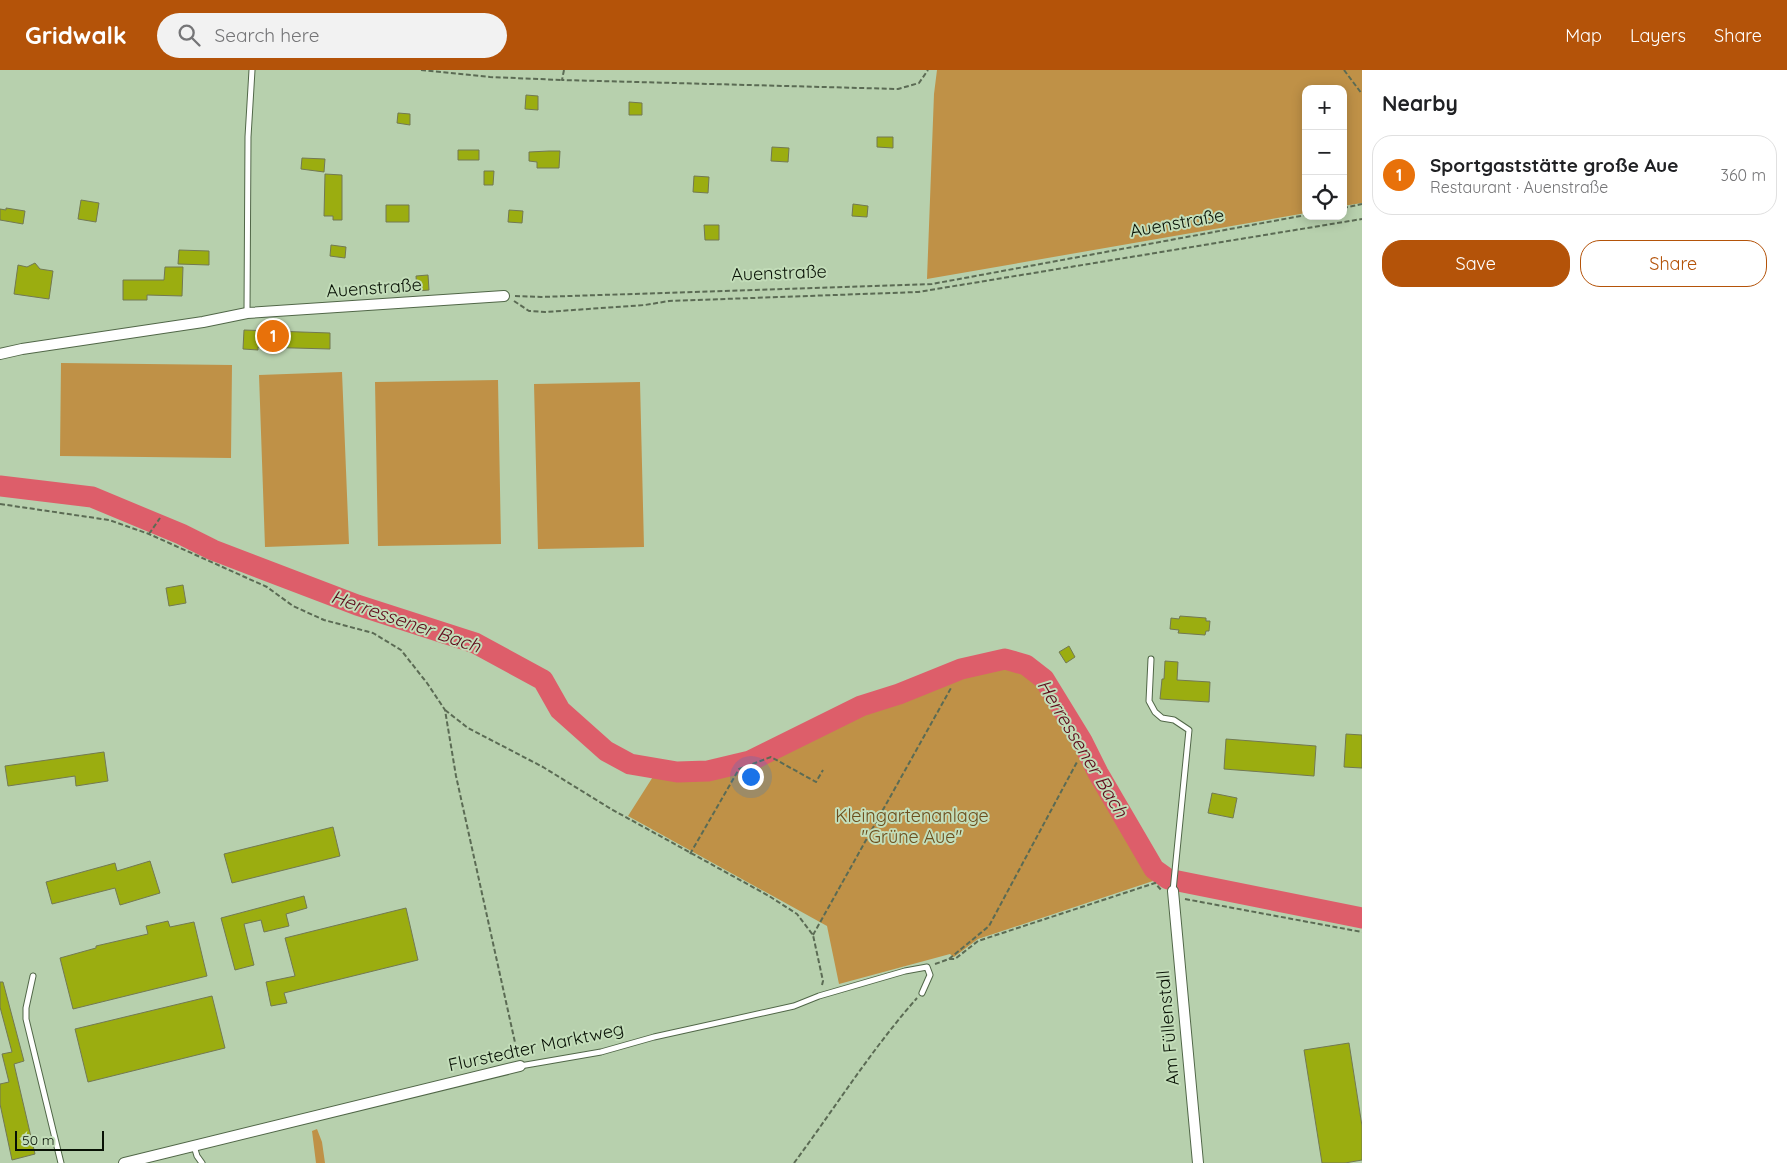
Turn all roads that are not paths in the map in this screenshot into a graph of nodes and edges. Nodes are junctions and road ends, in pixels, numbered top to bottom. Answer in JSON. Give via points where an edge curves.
{"nodes":[{"id":1,"x":252,"y":70,"type":"edge"},
{"id":2,"x":504,"y":296,"type":"road end"},
{"id":3,"x":247,"y":313,"type":"junction"},
{"id":4,"x":0,"y":354,"type":"edge"},
{"id":5,"x":1151,"y":659,"type":"dead end"},
{"id":6,"x":1172,"y":894,"type":"joint"},
{"id":7,"x":33,"y":976,"type":"dead end"},
{"id":8,"x":922,"y":993,"type":"road end"},
{"id":9,"x":520,"y":1066,"type":"joint"},
{"id":10,"x":194,"y":1146,"type":"junction"},
{"id":11,"x":60,"y":1163,"type":"edge"},
{"id":12,"x":124,"y":1163,"type":"edge"},
{"id":13,"x":202,"y":1163,"type":"edge"},
{"id":14,"x":1198,"y":1163,"type":"edge"}],
"edges":[{"from":1,"to":3,"type":"lane","via":[[248,137]]},
{"from":2,"to":3,"type":"street","name":"Auenstraße"},
{"from":3,"to":4,"type":"street","name":"Auenstraße"},
{"from":5,"to":6,"type":"lane","via":[[1150,701],[1155,712],[1189,730]]},
{"from":6,"to":14,"type":"street","name":"Am Füllenstall"},
{"from":7,"to":11,"type":"lane","via":[[26,1020]]},
{"from":8,"to":9,"type":"lane","name":"Flurstedter Marktweg","via":[[930,975],[927,967],[794,1006],[663,1034],[601,1052]]},
{"from":9,"to":10,"type":"street","name":"Flurstedter Marktweg"},
{"from":10,"to":12,"type":"street","name":"Flurstedter Marktweg"},
{"from":10,"to":13,"type":"lane"}]}
